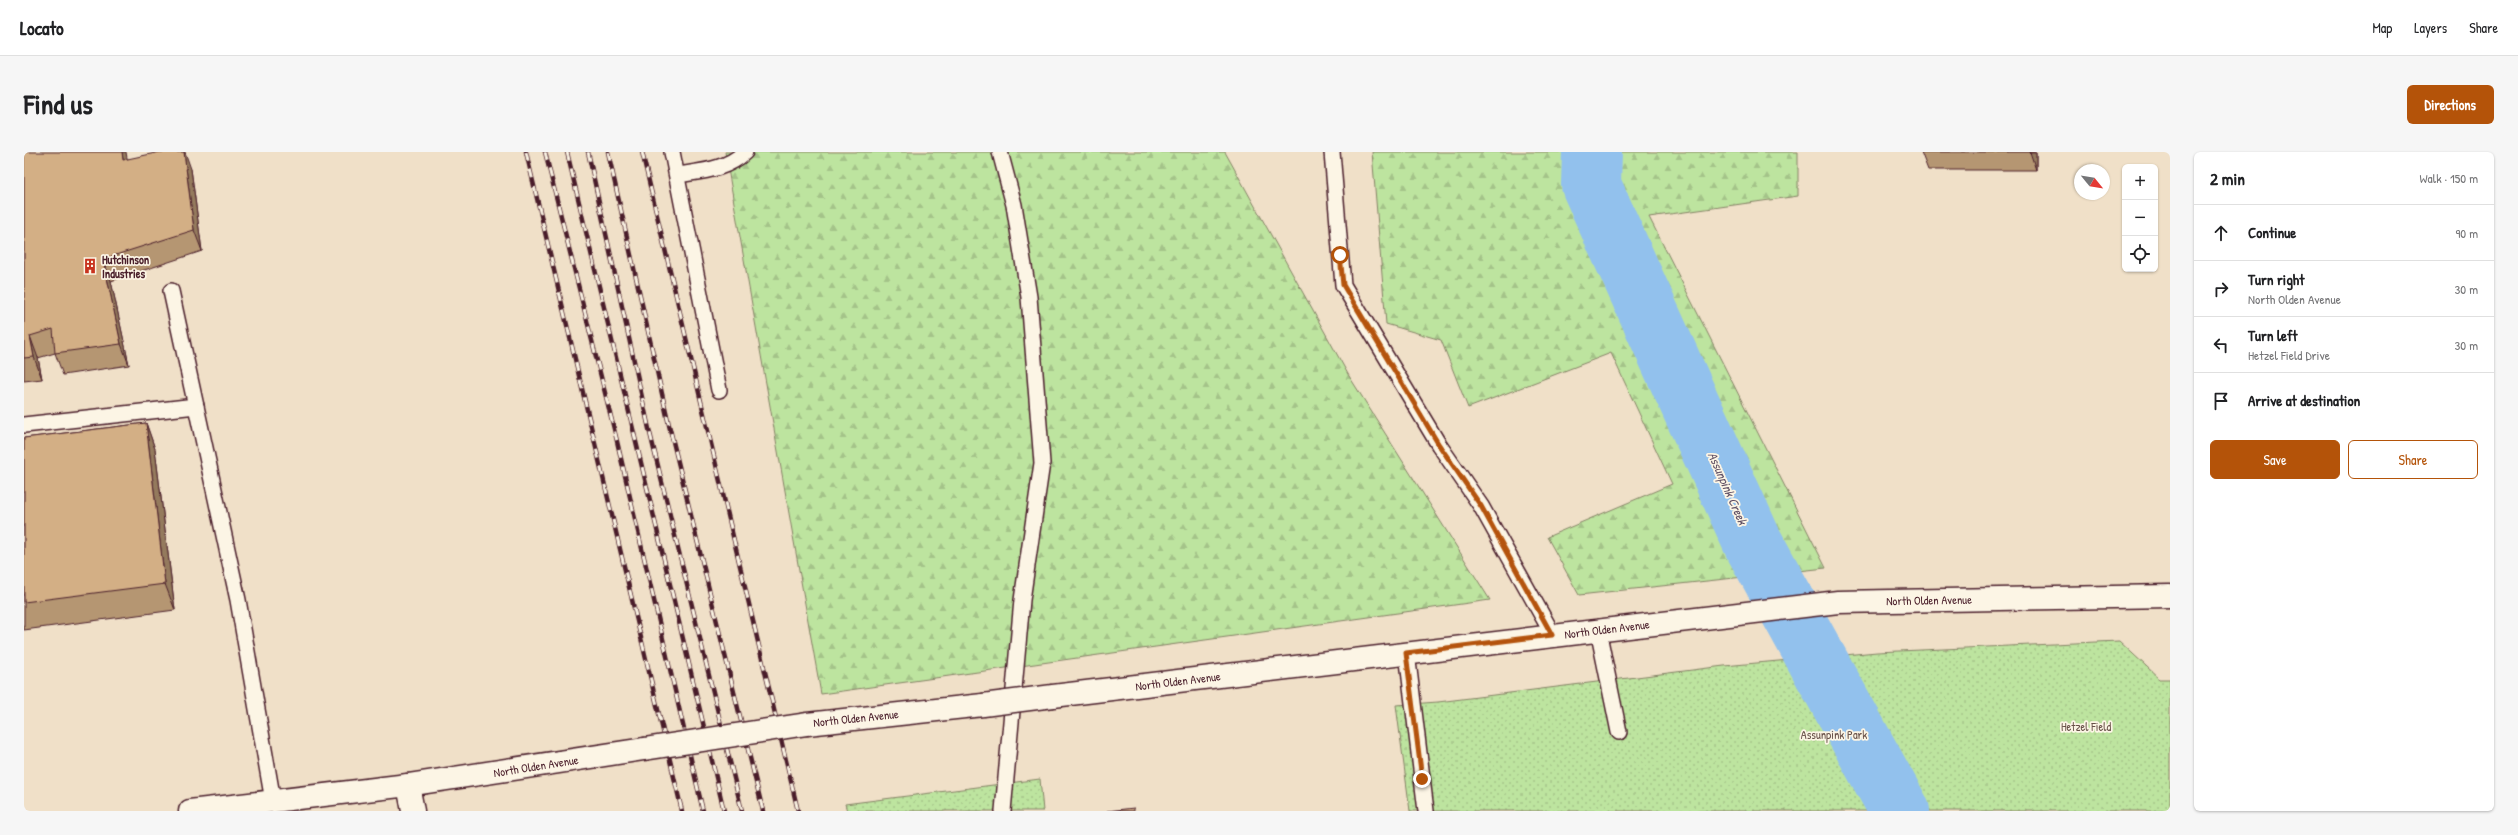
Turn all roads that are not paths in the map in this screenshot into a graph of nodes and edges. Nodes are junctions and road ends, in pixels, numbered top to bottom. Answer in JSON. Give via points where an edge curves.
{"nodes":[{"id":1,"x":672,"y":152,"type":"edge"},
{"id":2,"x":745,"y":152,"type":"edge"},
{"id":3,"x":1000,"y":152,"type":"edge"},
{"id":4,"x":1332,"y":152,"type":"edge"},
{"id":5,"x":678,"y":175,"type":"junction"},
{"id":6,"x":171,"y":291,"type":"dead end"},
{"id":7,"x":719,"y":390,"type":"dead end"},
{"id":8,"x":196,"y":406,"type":"junction"},
{"id":9,"x":24,"y":425,"type":"edge"},
{"id":10,"x":2170,"y":596,"type":"edge"},
{"id":11,"x":1598,"y":630,"type":"junction"},
{"id":12,"x":1552,"y":635,"type":"junction"},
{"id":13,"x":1406,"y":653,"type":"junction"},
{"id":14,"x":1619,"y":732,"type":"dead end"},
{"id":15,"x":408,"y":785,"type":"junction"},
{"id":16,"x":273,"y":801,"type":"junction"},
{"id":17,"x":190,"y":811,"type":"edge"},
{"id":18,"x":413,"y":811,"type":"edge"},
{"id":19,"x":1003,"y":811,"type":"edge"},
{"id":20,"x":1426,"y":811,"type":"edge"}],
"edges":[{"from":1,"to":5,"type":"lane"},
{"from":2,"to":5,"type":"lane","via":[[735,161],[719,168]]},
{"from":3,"to":19,"type":"lane","via":[[1014,205],[1029,297],[1042,463],[1022,600]]},
{"from":4,"to":12,"type":"lane","via":[[1343,285],[1439,445],[1481,506]]},
{"from":5,"to":7,"type":"lane"},
{"from":6,"to":8,"type":"lane"},
{"from":8,"to":9,"type":"lane"},
{"from":8,"to":16,"type":"lane","via":[[238,600]]},
{"from":10,"to":11,"type":"main road","name":"North Olden Avenue","via":[[1838,602]]},
{"from":11,"to":12,"type":"main road","name":"North Olden Avenue"},
{"from":11,"to":14,"type":"lane"},
{"from":12,"to":13,"type":"main road","name":"North Olden Avenue"},
{"from":13,"to":15,"type":"main road","name":"North Olden Avenue","bridge":true,"via":[[807,724]]},
{"from":13,"to":20,"type":"lane"},
{"from":15,"to":16,"type":"main road","name":"North Olden Avenue"},
{"from":15,"to":18,"type":"main road"},
{"from":16,"to":17,"type":"main road","name":"North Olden Avenue"}]}
